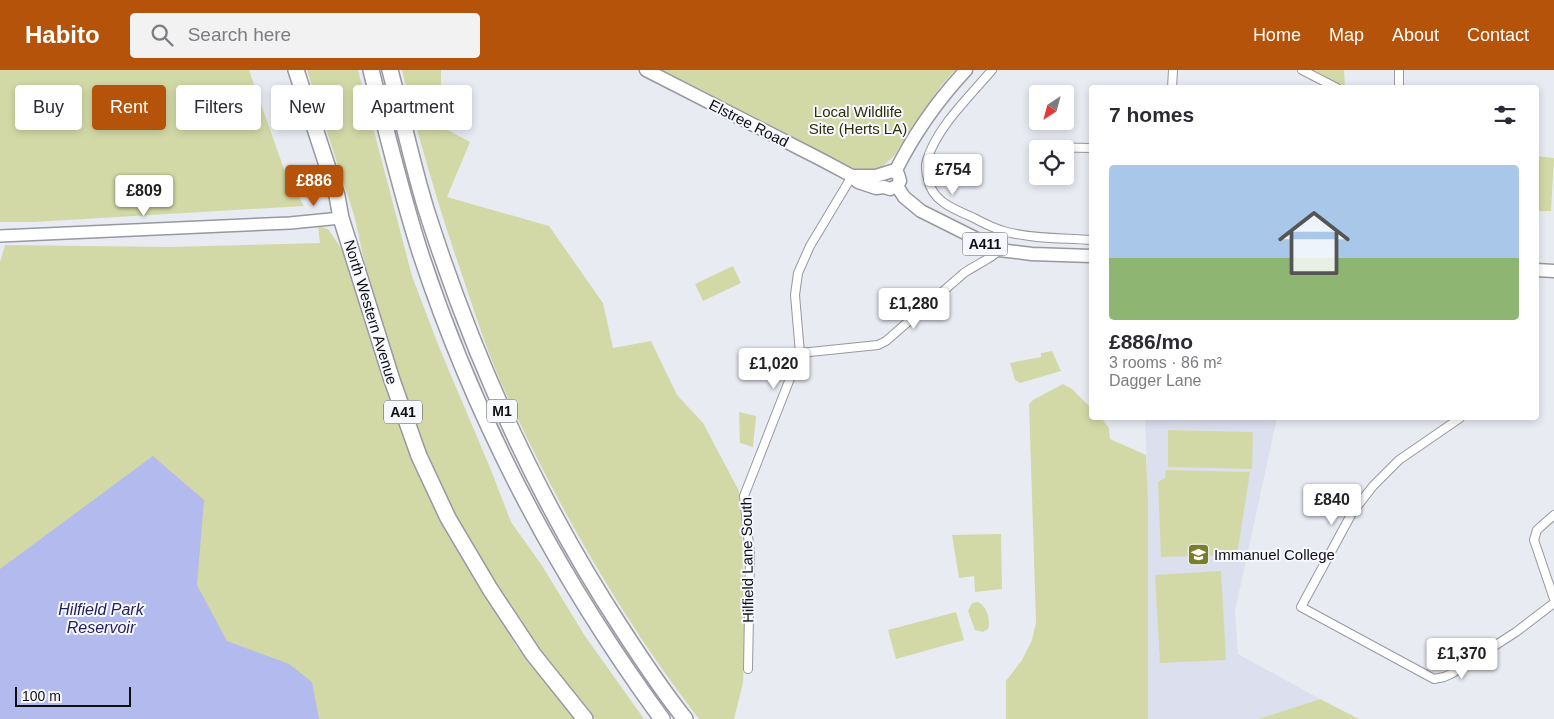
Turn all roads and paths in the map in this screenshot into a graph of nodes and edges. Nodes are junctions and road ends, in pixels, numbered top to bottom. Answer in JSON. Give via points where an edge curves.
{"nodes":[{"id":1,"x":296,"y":70,"type":"edge"},
{"id":2,"x":371,"y":70,"type":"edge"},
{"id":3,"x":390,"y":70,"type":"edge"},
{"id":4,"x":646,"y":70,"type":"edge"},
{"id":5,"x":966,"y":70,"type":"edge"},
{"id":6,"x":992,"y":70,"type":"edge"},
{"id":7,"x":1174,"y":70,"type":"edge"},
{"id":8,"x":1302,"y":70,"type":"edge"},
{"id":9,"x":1399,"y":70,"type":"edge"},
{"id":10,"x":1172,"y":85,"type":"edge"},
{"id":11,"x":1331,"y":85,"type":"edge"},
{"id":12,"x":1399,"y":85,"type":"edge"},
{"id":13,"x":1074,"y":148,"type":"edge"},
{"id":14,"x":1089,"y":148,"type":"edge"},
{"id":15,"x":852,"y":176,"type":"junction"},
{"id":16,"x":890,"y":180,"type":"junction"},
{"id":17,"x":341,"y":218,"type":"junction"},
{"id":18,"x":0,"y":236,"type":"edge"},
{"id":19,"x":1089,"y":240,"type":"edge"},
{"id":20,"x":999,"y":250,"type":"junction"},
{"id":21,"x":1089,"y":256,"type":"edge"},
{"id":22,"x":1539,"y":270,"type":"edge"},
{"id":23,"x":1554,"y":271,"type":"edge"},
{"id":24,"x":800,"y":353,"type":"junction"},
{"id":25,"x":1457,"y":420,"type":"edge"},
{"id":26,"x":1554,"y":515,"type":"edge"},
{"id":27,"x":1554,"y":601,"type":"edge"},
{"id":28,"x":748,"y":669,"type":"dead end"},
{"id":29,"x":585,"y":719,"type":"edge"},
{"id":30,"x":662,"y":719,"type":"edge"},
{"id":31,"x":685,"y":719,"type":"edge"}],
"edges":[{"from":1,"to":17,"type":"highway","name":"North Western Avenue","number":"A41","via":[[337,196]]},
{"from":2,"to":30,"type":"highway","number":"M1","via":[[421,253],[480,406],[518,487],[571,582]]},
{"from":3,"to":31,"type":"highway","number":"M1","via":[[438,246],[496,398],[539,487],[587,573]]},
{"from":4,"to":15,"type":"main road","name":"Elstree Road"},
{"from":5,"to":16,"type":"main road","via":[[909,144]]},
{"from":6,"to":19,"type":"street","via":[[932,147],[926,172],[933,191],[948,206],[1000,230]]},
{"from":7,"to":10,"type":"street"},
{"from":8,"to":11,"type":"street"},
{"from":9,"to":12,"type":"street"},
{"from":13,"to":14,"type":"street"},
{"from":15,"to":16,"type":"main road"},
{"from":15,"to":24,"type":"street","name":"Hilfield Lane South","via":[[810,246],[798,273],[795,295]]},
{"from":16,"to":20,"type":"main road","number":"A411","via":[[921,211]]},
{"from":17,"to":18,"type":"street"},
{"from":17,"to":29,"type":"highway","name":"North Western Avenue","number":"A41","via":[[419,456],[448,518],[533,654]]},
{"from":20,"to":21,"type":"main road","number":"A411"},
{"from":20,"to":24,"type":"street","via":[[964,273],[886,341],[878,345]]},
{"from":22,"to":23,"type":"main road"},
{"from":24,"to":28,"type":"street","name":"Hilfield Lane South","via":[[744,496],[750,555]]},
{"from":25,"to":27,"type":"street","via":[[1399,460],[1373,486],[1352,513],[1302,607],[1427,676],[1439,679],[1507,639]]},
{"from":26,"to":27,"type":"street","via":[[1537,530],[1534,540]]}]}
